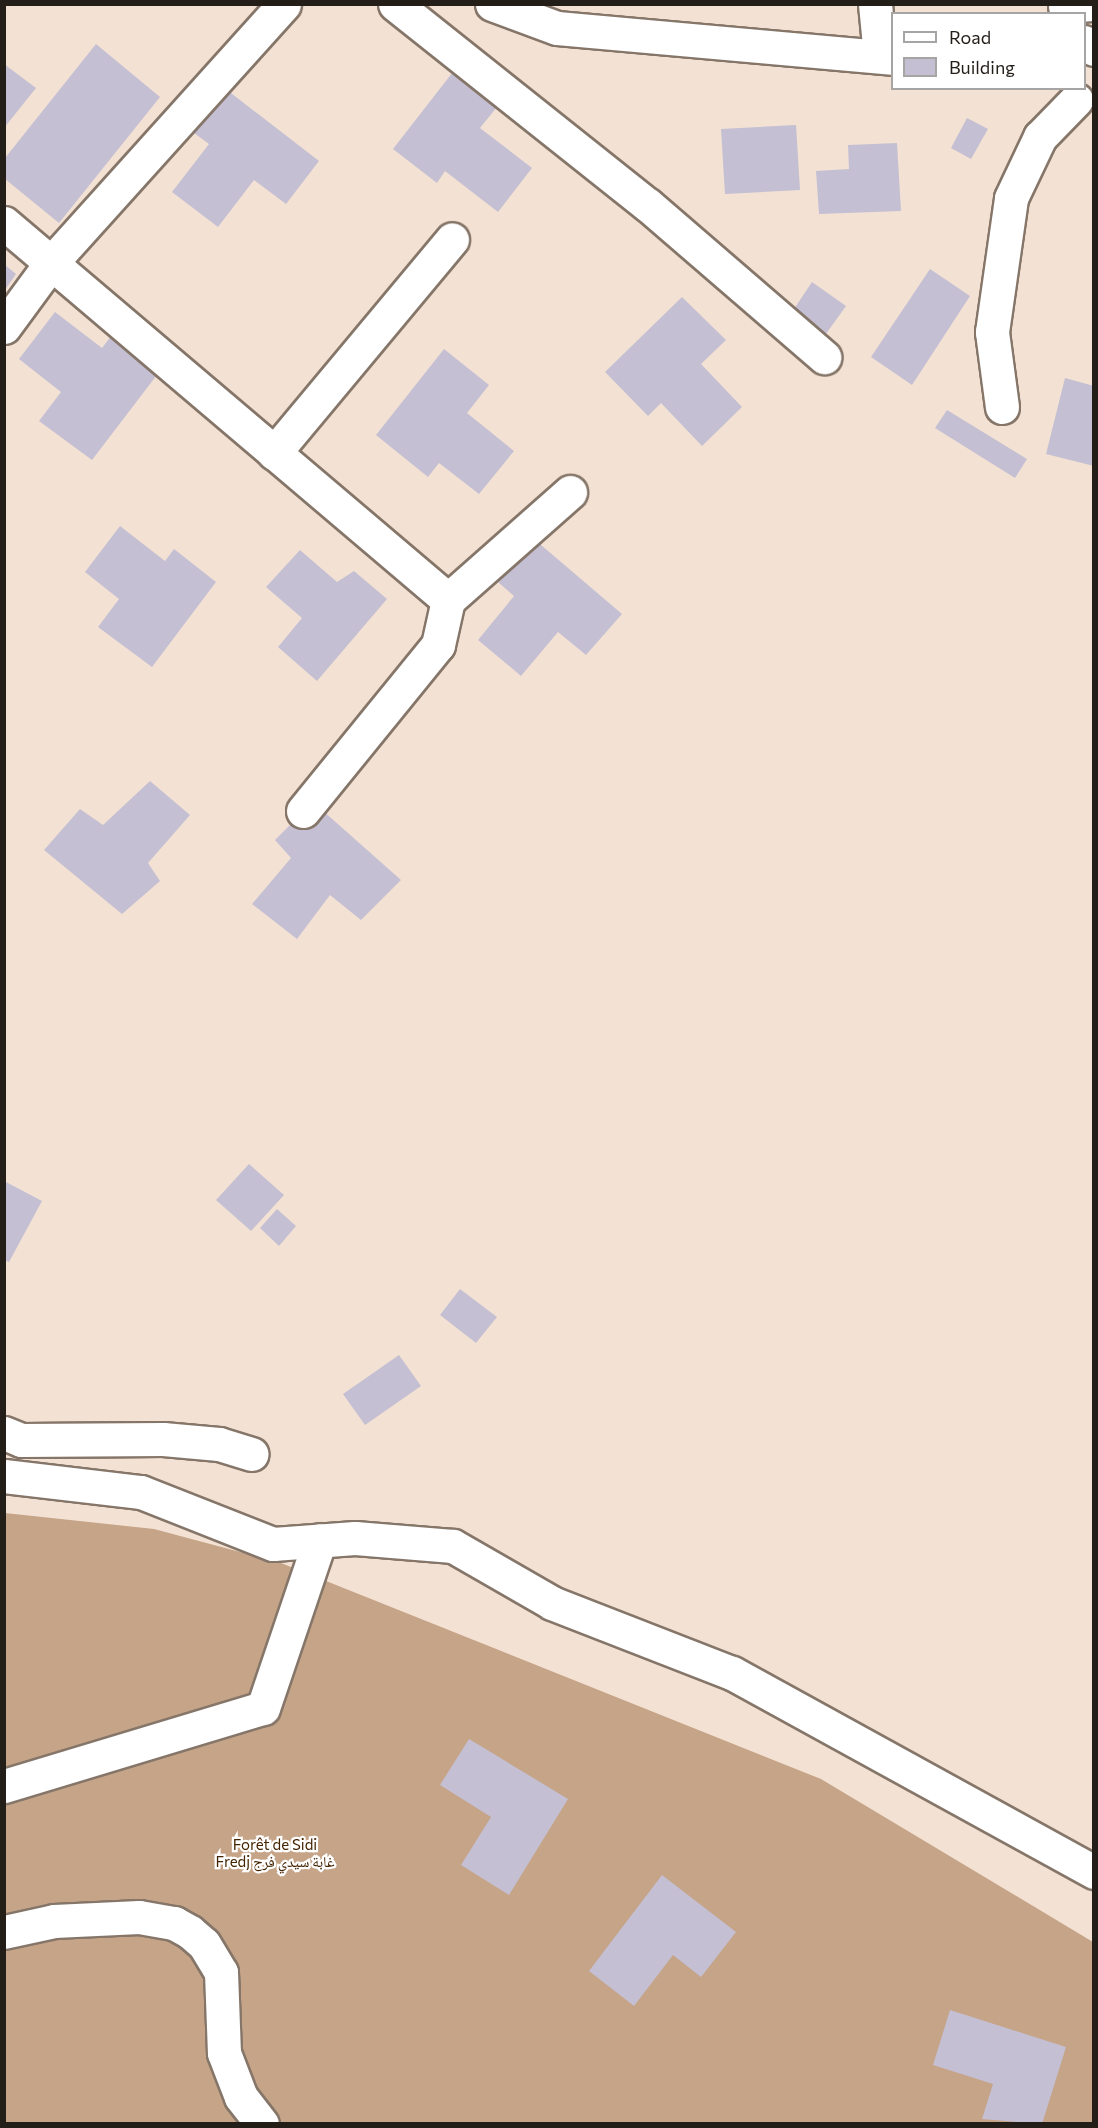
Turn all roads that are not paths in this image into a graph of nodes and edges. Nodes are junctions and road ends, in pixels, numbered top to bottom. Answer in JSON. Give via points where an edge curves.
{"nodes":[{"id":1,"x":284,"y":4,"type":"edge"},
{"id":2,"x":395,"y":4,"type":"edge"},
{"id":3,"x":492,"y":4,"type":"edge"},
{"id":4,"x":875,"y":4,"type":"edge"},
{"id":5,"x":886,"y":57,"type":"edge"},
{"id":6,"x":1079,"y":100,"type":"edge"},
{"id":7,"x":4,"y":224,"type":"edge"},
{"id":8,"x":452,"y":239,"type":"dead end"},
{"id":9,"x":51,"y":263,"type":"junction"},
{"id":10,"x":4,"y":327,"type":"edge"},
{"id":11,"x":824,"y":357,"type":"dead end"},
{"id":12,"x":1002,"y":407,"type":"dead end"},
{"id":13,"x":274,"y":453,"type":"junction"},
{"id":14,"x":570,"y":492,"type":"dead end"},
{"id":15,"x":448,"y":600,"type":"junction"},
{"id":16,"x":303,"y":811,"type":"dead end"},
{"id":17,"x":4,"y":1433,"type":"edge"},
{"id":18,"x":252,"y":1454,"type":"dead end"},
{"id":19,"x":4,"y":1476,"type":"edge"},
{"id":20,"x":320,"y":1540,"type":"junction"},
{"id":21,"x":4,"y":1786,"type":"edge"},
{"id":22,"x":1094,"y":1872,"type":"edge"},
{"id":23,"x":4,"y":1932,"type":"edge"},
{"id":24,"x":262,"y":2124,"type":"edge"}],
"edges":[{"from":1,"to":9,"type":"street"},
{"from":2,"to":11,"type":"street","via":[[648,206]]},
{"from":3,"to":5,"type":"street","via":[[557,28]]},
{"from":4,"to":5,"type":"street"},
{"from":6,"to":12,"type":"street","via":[[1041,137],[1011,198],[992,332]]},
{"from":7,"to":9,"type":"street"},
{"from":8,"to":13,"type":"street"},
{"from":9,"to":10,"type":"street"},
{"from":9,"to":13,"type":"street"},
{"from":13,"to":15,"type":"street"},
{"from":14,"to":15,"type":"street"},
{"from":15,"to":16,"type":"street","via":[[438,645]]},
{"from":17,"to":18,"type":"street","via":[[21,1440],[197,1442]]},
{"from":19,"to":20,"type":"street","via":[[141,1492],[273,1544]]},
{"from":20,"to":21,"type":"street","via":[[263,1708]]},
{"from":20,"to":22,"type":"street","via":[[355,1538],[453,1546],[552,1603],[732,1673]]},
{"from":23,"to":24,"type":"street","via":[[54,1921],[139,1917],[174,1923],[190,1932],[204,1944],[220,1972],[226,2004],[224,2053],[241,2097]]}]}
